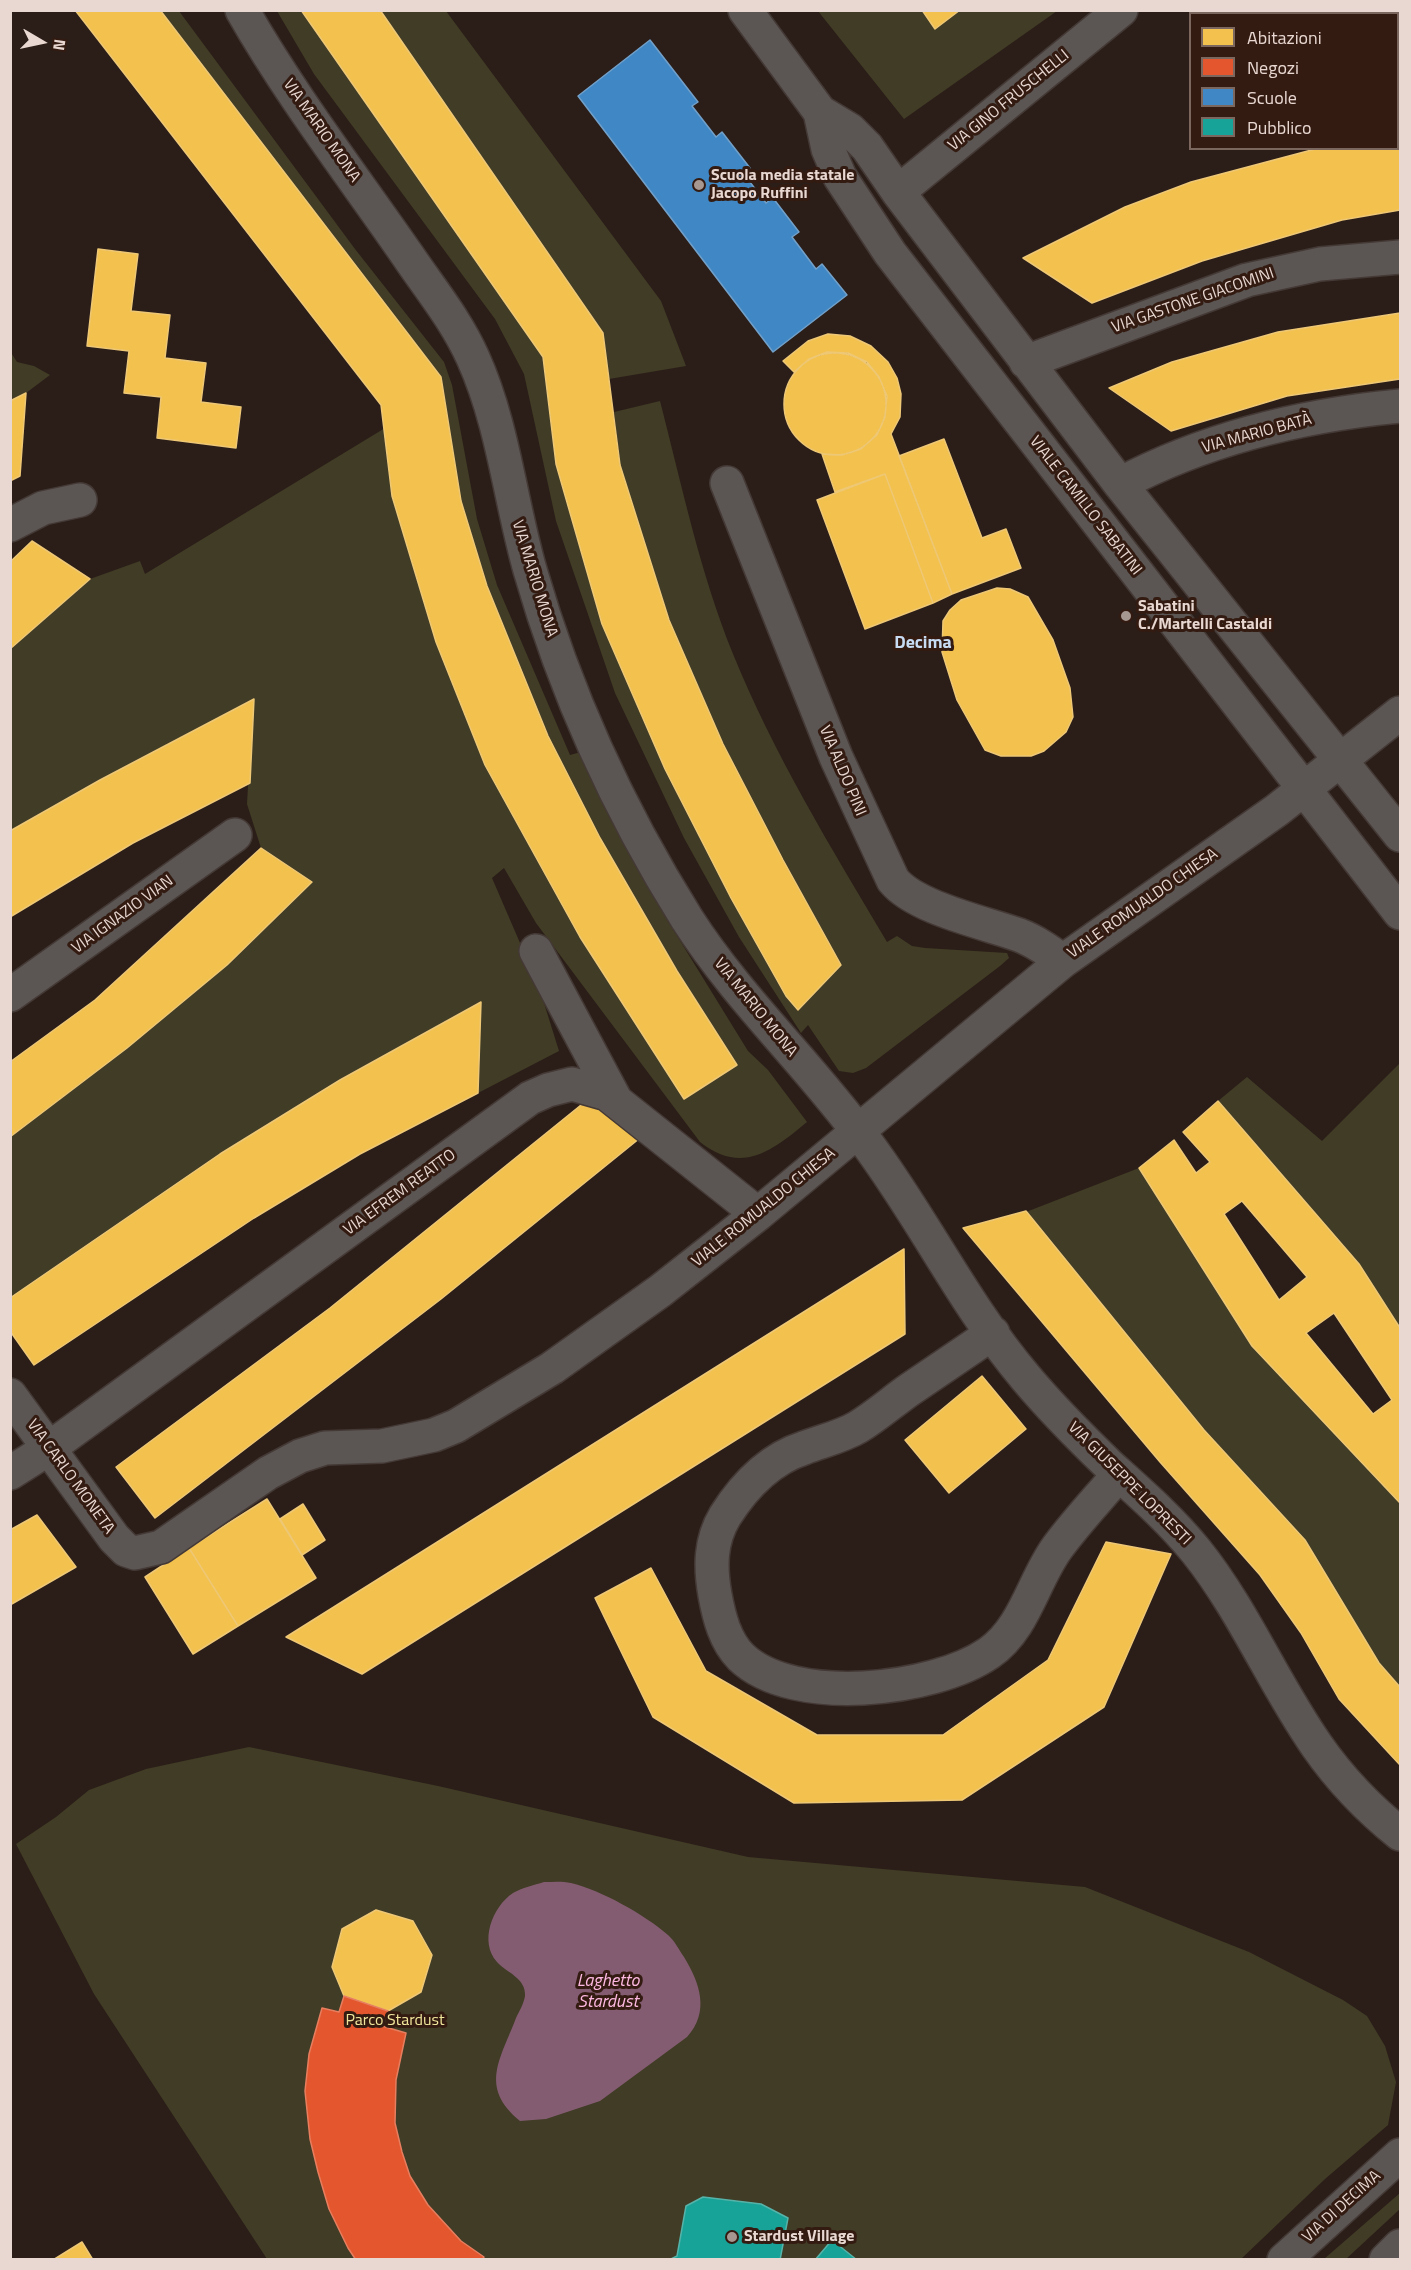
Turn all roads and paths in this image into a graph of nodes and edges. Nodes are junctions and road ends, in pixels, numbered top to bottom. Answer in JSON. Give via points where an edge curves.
{"nodes":[{"id":1,"x":242,"y":10,"type":"edge"},
{"id":2,"x":745,"y":10,"type":"edge"},
{"id":3,"x":1121,"y":10,"type":"edge"},
{"id":4,"x":820,"y":112,"type":"junction"},
{"id":5,"x":898,"y":192,"type":"junction"},
{"id":6,"x":1401,"y":257,"type":"edge"},
{"id":7,"x":1026,"y":362,"type":"junction"},
{"id":8,"x":1401,"y":406,"type":"edge"},
{"id":9,"x":726,"y":483,"type":"dead end"},
{"id":10,"x":1120,"y":484,"type":"junction"},
{"id":11,"x":80,"y":500,"type":"dead end"},
{"id":12,"x":10,"y":525,"type":"edge"},
{"id":13,"x":1401,"y":713,"type":"edge"},
{"id":14,"x":1341,"y":760,"type":"junction"},
{"id":15,"x":1306,"y":789,"type":"junction"},
{"id":16,"x":235,"y":835,"type":"dead end"},
{"id":17,"x":1401,"y":835,"type":"edge"},
{"id":18,"x":1401,"y":913,"type":"edge"},
{"id":19,"x":536,"y":951,"type":"dead end"},
{"id":20,"x":1063,"y":961,"type":"junction"},
{"id":21,"x":10,"y":995,"type":"edge"},
{"id":22,"x":615,"y":1099,"type":"junction"},
{"id":23,"x":859,"y":1132,"type":"junction"},
{"id":24,"x":758,"y":1214,"type":"junction"},
{"id":25,"x":993,"y":1333,"type":"junction"},
{"id":26,"x":10,"y":1395,"type":"edge"},
{"id":27,"x":48,"y":1449,"type":"junction"},
{"id":28,"x":10,"y":1473,"type":"edge"},
{"id":29,"x":1119,"y":1474,"type":"junction"},
{"id":30,"x":135,"y":1553,"type":"joint"},
{"id":31,"x":1401,"y":1834,"type":"edge"},
{"id":32,"x":1401,"y":2155,"type":"edge"},
{"id":33,"x":1401,"y":2246,"type":"edge"},
{"id":34,"x":1284,"y":2259,"type":"edge"},
{"id":35,"x":1386,"y":2259,"type":"edge"}],
"edges":[{"from":1,"to":23,"type":"street","name":"VIA MARIO MONA","via":[[293,94],[448,312],[473,358],[492,413],[527,561],[560,665],[640,835],[686,918],[725,972]]},
{"from":2,"to":4,"type":"street","name":"VIALE CAMILLO SABATINI"},
{"from":3,"to":5,"type":"street","name":"VIA GINO FRUSCHELLI"},
{"from":4,"to":5,"type":"street","name":"VIALE CAMILLO SABATINI","via":[[850,130],[867,147]]},
{"from":4,"to":15,"type":"street","name":"VIALE CAMILLO SABATINI","via":[[828,149],[840,177],[890,253]]},
{"from":5,"to":7,"type":"street","name":"VIALE CAMILLO SABATINI"},
{"from":6,"to":7,"type":"street","name":"VIA GASTONE GIACOMINI","via":[[1320,264],[1247,280]]},
{"from":7,"to":10,"type":"street","name":"VIALE CAMILLO SABATINI"},
{"from":8,"to":10,"type":"street","name":"VIA MARIO BATÀ","via":[[1342,413],[1261,430],[1184,455]]},
{"from":9,"to":20,"type":"street","name":"VIA ALDO PINI","via":[[836,757],[893,880],[918,898],[979,924],[1020,935]]},
{"from":10,"to":14,"type":"street","name":"VIALE CAMILLO SABATINI"},
{"from":11,"to":12,"type":"street","via":[[43,508]]},
{"from":13,"to":14,"type":"street","name":"VIALE ROMUALDO CHIESA"},
{"from":14,"to":15,"type":"street","name":"VIALE ROMUALDO CHIESA"},
{"from":14,"to":17,"type":"street","name":"VIALE CAMILLO SABATINI"},
{"from":15,"to":18,"type":"street","name":"VIALE CAMILLO SABATINI"},
{"from":15,"to":20,"type":"street","name":"VIALE ROMUALDO CHIESA"},
{"from":16,"to":21,"type":"street","name":"VIA IGNAZIO VIAN"},
{"from":19,"to":22,"type":"street"},
{"from":20,"to":23,"type":"street","name":"VIALE ROMUALDO CHIESA"},
{"from":22,"to":24,"type":"street","name":"VIA EFREM REATTO"},
{"from":22,"to":27,"type":"street","name":"VIA EFREM REATTO","via":[[572,1084],[540,1092]]},
{"from":23,"to":24,"type":"street","name":"VIALE ROMUALDO CHIESA"},
{"from":23,"to":25,"type":"street","name":"VIA GIUSEPPE LOPRESTI"},
{"from":24,"to":30,"type":"street","name":"VIALE ROMUALDO CHIESA","via":[[601,1336],[456,1426],[406,1442],[338,1446],[300,1456],[268,1473],[169,1543]]},
{"from":25,"to":29,"type":"street","name":"VIA GIUSEPPE LOPRESTI","via":[[1025,1377]]},
{"from":25,"to":29,"type":"street","via":[[858,1427],[775,1462],[735,1501],[717,1533],[712,1567],[723,1625],[741,1656],[778,1678],[835,1688],[895,1684],[947,1672],[977,1660],[991,1652],[1011,1630],[1056,1549]]},
{"from":26,"to":27,"type":"street","name":"VIA CARLO MONETA"},
{"from":27,"to":28,"type":"street","name":"VIA EFREM REATTO"},
{"from":27,"to":30,"type":"street","name":"VIA CARLO MONETA","via":[[114,1538]]},
{"from":29,"to":31,"type":"street","name":"VIA GIUSEPPE LOPRESTI","via":[[1151,1502],[1198,1554],[1237,1609],[1319,1748],[1366,1803]]},
{"from":32,"to":34,"type":"street","name":"VIA DI DECIMA"},
{"from":33,"to":35,"type":"street"}]}
